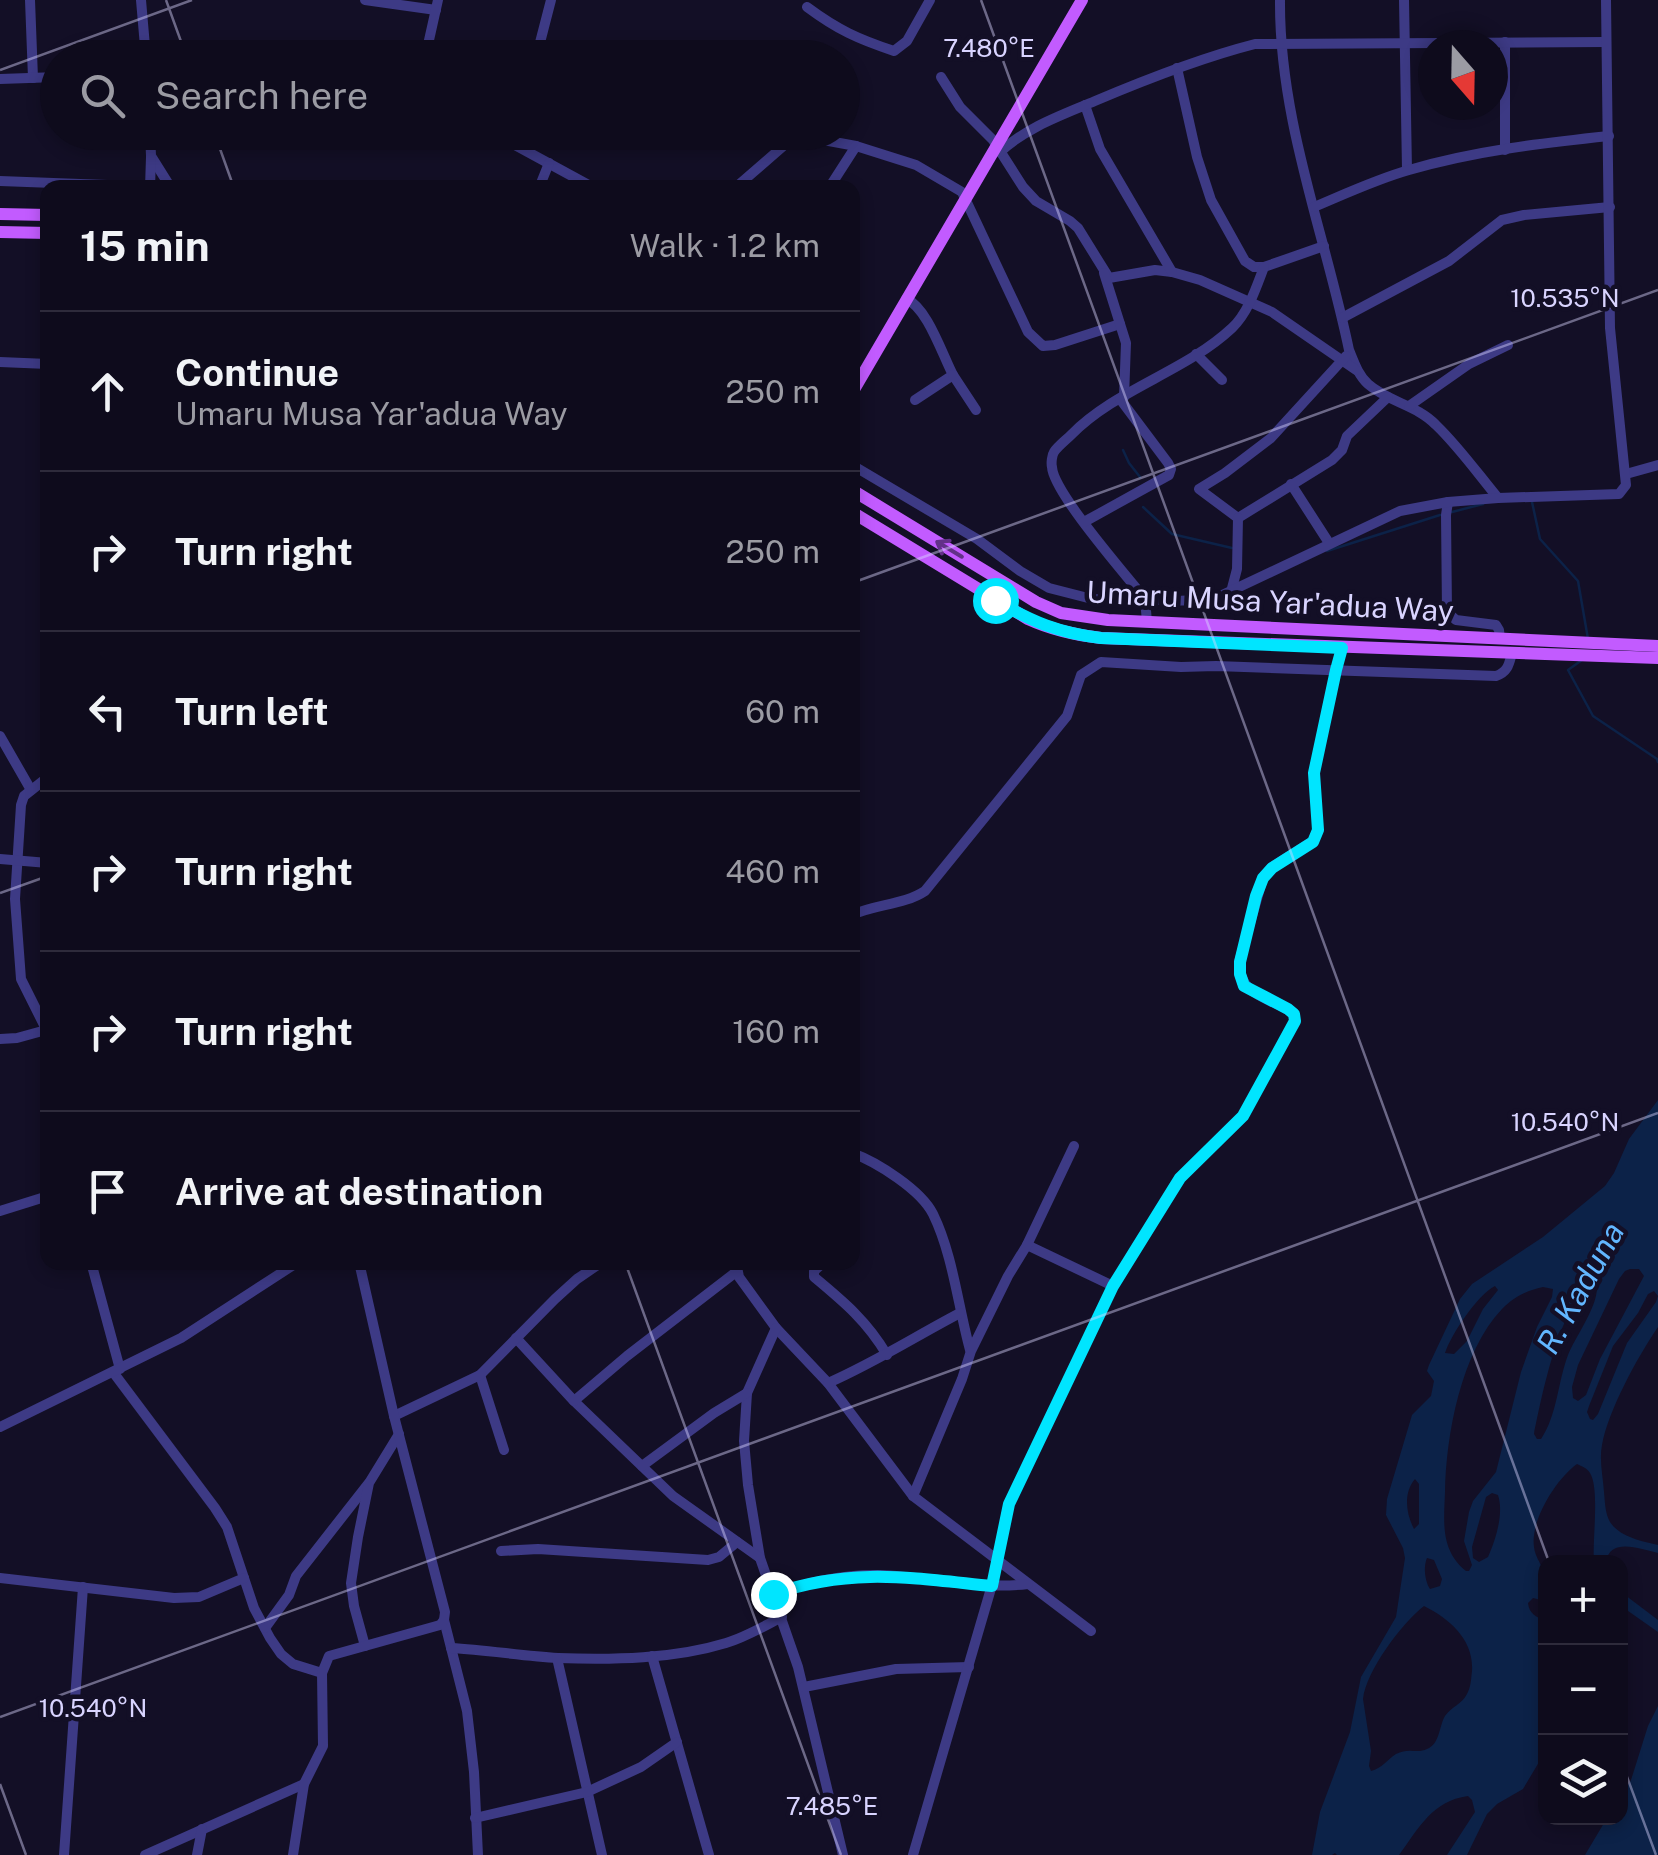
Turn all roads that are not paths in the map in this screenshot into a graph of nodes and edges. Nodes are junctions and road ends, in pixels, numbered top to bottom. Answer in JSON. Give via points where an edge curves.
{"nodes":[{"id":1,"x":30,"y":0,"type":"edge"},
{"id":2,"x":141,"y":0,"type":"edge"},
{"id":3,"x":365,"y":0,"type":"edge"},
{"id":4,"x":551,"y":0,"type":"edge"},
{"id":5,"x":930,"y":0,"type":"edge"},
{"id":6,"x":1074,"y":0,"type":"edge"},
{"id":7,"x":1082,"y":0,"type":"edge"},
{"id":8,"x":1280,"y":0,"type":"edge"},
{"id":9,"x":1404,"y":0,"type":"edge"},
{"id":10,"x":1606,"y":0,"type":"edge"},
{"id":11,"x":437,"y":5,"type":"edge"},
{"id":12,"x":807,"y":8,"type":"dead end"},
{"id":13,"x":144,"y":40,"type":"edge"},
{"id":14,"x":429,"y":40,"type":"edge"},
{"id":15,"x":541,"y":40,"type":"edge"},
{"id":16,"x":1279,"y":42,"type":"junction"},
{"id":17,"x":1405,"y":42,"type":"junction"},
{"id":18,"x":1418,"y":42,"type":"edge"},
{"id":19,"x":1508,"y":42,"type":"edge"},
{"id":20,"x":1606,"y":42,"type":"junction"},
{"id":21,"x":1177,"y":68,"type":"junction"},
{"id":22,"x":941,"y":77,"type":"dead end"},
{"id":23,"x":33,"y":78,"type":"junction"},
{"id":24,"x":40,"y":78,"type":"edge"},
{"id":25,"x":0,"y":79,"type":"edge"},
{"id":26,"x":1085,"y":105,"type":"junction"},
{"id":27,"x":1506,"y":120,"type":"edge"},
{"id":28,"x":1609,"y":136,"type":"junction"},
{"id":29,"x":997,"y":146,"type":"junction"},
{"id":30,"x":860,"y":147,"type":"edge"},
{"id":31,"x":151,"y":150,"type":"edge"},
{"id":32,"x":523,"y":150,"type":"edge"},
{"id":33,"x":775,"y":150,"type":"edge"},
{"id":34,"x":854,"y":150,"type":"edge"},
{"id":35,"x":1506,"y":150,"type":"junction"},
{"id":36,"x":151,"y":156,"type":"junction"},
{"id":37,"x":549,"y":162,"type":"junction"},
{"id":38,"x":1407,"y":170,"type":"junction"},
{"id":39,"x":150,"y":180,"type":"edge"},
{"id":40,"x":166,"y":180,"type":"edge"},
{"id":41,"x":542,"y":180,"type":"edge"},
{"id":42,"x":580,"y":180,"type":"edge"},
{"id":43,"x":744,"y":180,"type":"edge"},
{"id":44,"x":835,"y":180,"type":"edge"},
{"id":45,"x":0,"y":181,"type":"edge"},
{"id":46,"x":40,"y":182,"type":"edge"},
{"id":47,"x":964,"y":197,"type":"junction"},
{"id":48,"x":1314,"y":206,"type":"junction"},
{"id":49,"x":1610,"y":207,"type":"junction"},
{"id":50,"x":0,"y":214,"type":"edge"},
{"id":51,"x":40,"y":214,"type":"edge"},
{"id":52,"x":0,"y":232,"type":"edge"},
{"id":53,"x":40,"y":233,"type":"edge"},
{"id":54,"x":1324,"y":246,"type":"junction"},
{"id":55,"x":1264,"y":267,"type":"junction"},
{"id":56,"x":1104,"y":272,"type":"junction"},
{"id":57,"x":1172,"y":272,"type":"junction"},
{"id":58,"x":906,"y":299,"type":"junction"},
{"id":59,"x":1250,"y":302,"type":"junction"},
{"id":60,"x":1342,"y":318,"type":"junction"},
{"id":61,"x":1120,"y":324,"type":"junction"},
{"id":62,"x":1508,"y":345,"type":"dead end"},
{"id":63,"x":1196,"y":354,"type":"junction"},
{"id":64,"x":1346,"y":356,"type":"junction"},
{"id":65,"x":860,"y":361,"type":"edge"},
{"id":66,"x":0,"y":362,"type":"edge"},
{"id":67,"x":40,"y":364,"type":"edge"},
{"id":68,"x":953,"y":375,"type":"junction"},
{"id":69,"x":860,"y":379,"type":"edge"},
{"id":70,"x":1222,"y":380,"type":"dead end"},
{"id":71,"x":1388,"y":397,"type":"junction"},
{"id":72,"x":1122,"y":398,"type":"junction"},
{"id":73,"x":915,"y":400,"type":"dead end"},
{"id":74,"x":1409,"y":406,"type":"junction"},
{"id":75,"x":976,"y":410,"type":"dead end"},
{"id":76,"x":1658,"y":465,"type":"edge"},
{"id":77,"x":860,"y":470,"type":"edge"},
{"id":78,"x":1626,"y":474,"type":"junction"},
{"id":79,"x":1291,"y":484,"type":"junction"},
{"id":80,"x":860,"y":495,"type":"edge"},
{"id":81,"x":1498,"y":498,"type":"junction"},
{"id":82,"x":1448,"y":502,"type":"junction"},
{"id":83,"x":860,"y":517,"type":"edge"},
{"id":84,"x":1238,"y":518,"type":"junction"},
{"id":85,"x":1084,"y":522,"type":"junction"},
{"id":86,"x":1329,"y":543,"type":"junction"},
{"id":87,"x":1231,"y":592,"type":"junction"},
{"id":88,"x":1145,"y":599,"type":"junction"},
{"id":89,"x":1147,"y":622,"type":"junction"},
{"id":90,"x":1500,"y":640,"type":"junction"},
{"id":91,"x":1658,"y":646,"type":"edge"},
{"id":92,"x":1342,"y":648,"type":"junction"},
{"id":93,"x":1512,"y":652,"type":"junction"},
{"id":94,"x":1658,"y":658,"type":"edge"},
{"id":95,"x":1336,"y":670,"type":"junction"},
{"id":96,"x":0,"y":736,"type":"edge"},
{"id":97,"x":40,"y":782,"type":"edge"},
{"id":98,"x":30,"y":790,"type":"junction"},
{"id":99,"x":1,"y":858,"type":"edge"},
{"id":100,"x":18,"y":861,"type":"junction"},
{"id":101,"x":40,"y":862,"type":"edge"},
{"id":102,"x":860,"y":912,"type":"edge"},
{"id":103,"x":40,"y":1007,"type":"edge"},
{"id":104,"x":35,"y":1009,"type":"junction"},
{"id":105,"x":40,"y":1018,"type":"edge"},
{"id":106,"x":40,"y":1033,"type":"edge"},
{"id":107,"x":0,"y":1039,"type":"edge"},
{"id":108,"x":1074,"y":1146,"type":"dead end"},
{"id":109,"x":860,"y":1154,"type":"edge"},
{"id":110,"x":40,"y":1198,"type":"edge"},
{"id":111,"x":0,"y":1211,"type":"edge"},
{"id":112,"x":1026,"y":1245,"type":"junction"},
{"id":113,"x":93,"y":1270,"type":"edge"},
{"id":114,"x":286,"y":1270,"type":"edge"},
{"id":115,"x":361,"y":1270,"type":"edge"},
{"id":116,"x":591,"y":1270,"type":"edge"},
{"id":117,"x":732,"y":1270,"type":"edge"},
{"id":118,"x":738,"y":1270,"type":"edge"},
{"id":119,"x":815,"y":1270,"type":"edge"},
{"id":120,"x":1113,"y":1286,"type":"junction"},
{"id":121,"x":960,"y":1313,"type":"junction"},
{"id":122,"x":776,"y":1328,"type":"junction"},
{"id":123,"x":516,"y":1338,"type":"junction"},
{"id":124,"x":971,"y":1351,"type":"junction"},
{"id":125,"x":887,"y":1354,"type":"junction"},
{"id":126,"x":117,"y":1370,"type":"junction"},
{"id":127,"x":480,"y":1375,"type":"junction"},
{"id":128,"x":828,"y":1383,"type":"junction"},
{"id":129,"x":747,"y":1392,"type":"junction"},
{"id":130,"x":574,"y":1401,"type":"junction"},
{"id":131,"x":394,"y":1416,"type":"junction"},
{"id":132,"x":0,"y":1427,"type":"edge"},
{"id":133,"x":399,"y":1434,"type":"junction"},
{"id":134,"x":504,"y":1450,"type":"dead end"},
{"id":135,"x":642,"y":1466,"type":"junction"},
{"id":136,"x":369,"y":1483,"type":"junction"},
{"id":137,"x":913,"y":1496,"type":"junction"},
{"id":138,"x":737,"y":1542,"type":"junction"},
{"id":139,"x":501,"y":1551,"type":"dead end"},
{"id":140,"x":760,"y":1558,"type":"junction"},
{"id":141,"x":998,"y":1561,"type":"junction"},
{"id":142,"x":0,"y":1578,"type":"edge"},
{"id":143,"x":244,"y":1578,"type":"junction"},
{"id":144,"x":1028,"y":1584,"type":"junction"},
{"id":145,"x":992,"y":1586,"type":"junction"},
{"id":146,"x":83,"y":1587,"type":"junction"},
{"id":147,"x":773,"y":1594,"type":"junction"},
{"id":148,"x":782,"y":1617,"type":"junction"},
{"id":149,"x":444,"y":1620,"type":"junction"},
{"id":150,"x":265,"y":1628,"type":"junction"},
{"id":151,"x":1091,"y":1631,"type":"dead end"},
{"id":152,"x":365,"y":1646,"type":"junction"},
{"id":153,"x":451,"y":1648,"type":"junction"},
{"id":154,"x":652,"y":1656,"type":"junction"},
{"id":155,"x":557,"y":1658,"type":"junction"},
{"id":156,"x":969,"y":1667,"type":"junction"},
{"id":157,"x":322,"y":1672,"type":"junction"},
{"id":158,"x":804,"y":1687,"type":"junction"},
{"id":159,"x":676,"y":1742,"type":"junction"},
{"id":160,"x":304,"y":1784,"type":"junction"},
{"id":161,"x":588,"y":1792,"type":"junction"},
{"id":162,"x":475,"y":1818,"type":"junction"},
{"id":163,"x":202,"y":1828,"type":"junction"},
{"id":164,"x":64,"y":1855,"type":"edge"},
{"id":165,"x":145,"y":1855,"type":"edge"},
{"id":166,"x":197,"y":1855,"type":"edge"},
{"id":167,"x":292,"y":1855,"type":"edge"},
{"id":168,"x":478,"y":1855,"type":"edge"},
{"id":169,"x":602,"y":1855,"type":"edge"},
{"id":170,"x":709,"y":1855,"type":"edge"},
{"id":171,"x":843,"y":1855,"type":"edge"},
{"id":172,"x":913,"y":1855,"type":"edge"}],
"edges":[{"from":1,"to":23,"type":"street"},
{"from":2,"to":13,"type":"street"},
{"from":3,"to":11,"type":"street"},
{"from":4,"to":15,"type":"street"},
{"from":5,"to":12,"type":"street","via":[[907,42],[894,50],[856,38]]},
{"from":6,"to":29,"type":"main road"},
{"from":7,"to":29,"type":"main road"},
{"from":8,"to":16,"type":"street"},
{"from":9,"to":17,"type":"street"},
{"from":10,"to":20,"type":"street"},
{"from":11,"to":14,"type":"street"},
{"from":16,"to":17,"type":"street"},
{"from":16,"to":21,"type":"street"},
{"from":16,"to":48,"type":"street"},
{"from":17,"to":18,"type":"street"},
{"from":17,"to":38,"type":"street"},
{"from":19,"to":20,"type":"street"},
{"from":20,"to":28,"type":"street"},
{"from":21,"to":26,"type":"street"},
{"from":21,"to":55,"type":"street","via":[[1211,200],[1245,262]]},
{"from":22,"to":29,"type":"street"},
{"from":23,"to":24,"type":"street"},
{"from":23,"to":25,"type":"street"},
{"from":26,"to":29,"type":"street"},
{"from":26,"to":57,"type":"street","via":[[1100,149]]},
{"from":27,"to":35,"type":"street"},
{"from":28,"to":35,"type":"street"},
{"from":28,"to":49,"type":"street"},
{"from":29,"to":47,"type":"main road"},
{"from":29,"to":56,"type":"street","via":[[1036,201],[1078,228]]},
{"from":30,"to":47,"type":"street","via":[[916,166]]},
{"from":31,"to":36,"type":"street"},
{"from":32,"to":37,"type":"street"},
{"from":33,"to":43,"type":"street"},
{"from":34,"to":44,"type":"street"},
{"from":35,"to":38,"type":"street"},
{"from":36,"to":39,"type":"street"},
{"from":36,"to":40,"type":"street"},
{"from":37,"to":41,"type":"street"},
{"from":37,"to":42,"type":"street"},
{"from":38,"to":48,"type":"street"},
{"from":45,"to":46,"type":"street"},
{"from":47,"to":58,"type":"main road"},
{"from":47,"to":61,"type":"street","via":[[1034,340],[1048,346]]},
{"from":47,"to":65,"type":"main road"},
{"from":48,"to":54,"type":"street"},
{"from":49,"to":60,"type":"street","via":[[1502,220],[1449,261]]},
{"from":49,"to":78,"type":"street","via":[[1610,328]]},
{"from":50,"to":51,"type":"main road"},
{"from":52,"to":53,"type":"main road"},
{"from":54,"to":55,"type":"street"},
{"from":54,"to":60,"type":"street"},
{"from":55,"to":59,"type":"street"},
{"from":56,"to":57,"type":"street","via":[[1114,279]]},
{"from":56,"to":61,"type":"street"},
{"from":57,"to":59,"type":"street"},
{"from":58,"to":68,"type":"street","via":[[922,311]]},
{"from":58,"to":69,"type":"main road"},
{"from":59,"to":63,"type":"street","via":[[1233,328]]},
{"from":59,"to":64,"type":"street"},
{"from":60,"to":64,"type":"street"},
{"from":61,"to":72,"type":"street","via":[[1127,354]]},
{"from":62,"to":74,"type":"street"},
{"from":63,"to":70,"type":"street"},
{"from":63,"to":72,"type":"street"},
{"from":64,"to":71,"type":"street"},
{"from":64,"to":84,"type":"street","via":[[1271,438],[1199,488]]},
{"from":66,"to":67,"type":"street"},
{"from":68,"to":73,"type":"street"},
{"from":68,"to":75,"type":"street"},
{"from":71,"to":74,"type":"street"},
{"from":71,"to":79,"type":"street","via":[[1332,460]]},
{"from":72,"to":85,"type":"street","via":[[1054,452],[1053,473]]},
{"from":72,"to":85,"type":"street","via":[[1171,469]]},
{"from":74,"to":81,"type":"street","via":[[1437,425]]},
{"from":76,"to":78,"type":"street"},
{"from":77,"to":88,"type":"street","via":[[1050,588],[1092,599]]},
{"from":78,"to":81,"type":"street","via":[[1618,494]]},
{"from":79,"to":84,"type":"street"},
{"from":79,"to":86,"type":"street"},
{"from":89,"to":80,"type":"main road","name":"Umaru Musa Yar'adua Way","one_way":true,"via":[[1082,617],[1036,602]]},
{"from":81,"to":82,"type":"street"},
{"from":82,"to":86,"type":"street","via":[[1400,511]]},
{"from":82,"to":90,"type":"street","via":[[1447,612],[1456,620],[1496,625]]},
{"from":83,"to":92,"type":"main road","name":"Umaru Musa Yar'adua Way","via":[[995,600],[1072,635]]},
{"from":84,"to":87,"type":"street"},
{"from":85,"to":88,"type":"street"},
{"from":86,"to":87,"type":"street"},
{"from":87,"to":88,"type":"street","via":[[1202,600]]},
{"from":88,"to":89,"type":"street"},
{"from":89,"to":90,"type":"main road","name":"Umaru Musa Yar'adua Way"},
{"from":90,"to":91,"type":"main road","name":"Umaru Musa Yar'adua Way"},
{"from":92,"to":93,"type":"main road","name":"Umaru Musa Yar'adua Way"},
{"from":92,"to":95,"type":"street"},
{"from":93,"to":94,"type":"main road","name":"Umaru Musa Yar'adua Way"},
{"from":93,"to":95,"type":"street","via":[[1504,674],[1496,676]]},
{"from":95,"to":102,"type":"street","via":[[1101,662],[1081,675],[1066,716],[928,887],[913,898]]},
{"from":95,"to":120,"type":"street","via":[[1314,773],[1318,830],[1313,842],[1263,878],[1240,962],[1244,986],[1288,1009],[1295,1021],[1243,1116],[1180,1178]]},
{"from":96,"to":98,"type":"street"},
{"from":97,"to":98,"type":"street"},
{"from":98,"to":100,"type":"street","via":[[22,805]]},
{"from":99,"to":100,"type":"street"},
{"from":100,"to":101,"type":"street"},
{"from":100,"to":104,"type":"street","via":[[21,979]]},
{"from":103,"to":104,"type":"street"},
{"from":104,"to":105,"type":"street"},
{"from":106,"to":107,"type":"street"},
{"from":108,"to":112,"type":"street"},
{"from":109,"to":121,"type":"street","via":[[892,1172],[931,1210]]},
{"from":110,"to":111,"type":"street"},
{"from":112,"to":120,"type":"street"},
{"from":112,"to":124,"type":"street"},
{"from":113,"to":126,"type":"street"},
{"from":114,"to":126,"type":"street","via":[[181,1338]]},
{"from":115,"to":131,"type":"street"},
{"from":116,"to":123,"type":"street"},
{"from":117,"to":130,"type":"street"},
{"from":118,"to":122,"type":"street"},
{"from":119,"to":125,"type":"street","via":[[814,1277],[858,1314]]},
{"from":120,"to":141,"type":"street","via":[[1009,1504]]},
{"from":121,"to":124,"type":"street"},
{"from":121,"to":125,"type":"street"},
{"from":122,"to":128,"type":"street"},
{"from":122,"to":129,"type":"street"},
{"from":123,"to":127,"type":"street"},
{"from":123,"to":130,"type":"street"},
{"from":124,"to":137,"type":"street"},
{"from":125,"to":128,"type":"street"},
{"from":126,"to":132,"type":"street"},
{"from":126,"to":143,"type":"street","via":[[227,1527]]},
{"from":127,"to":131,"type":"street"},
{"from":127,"to":134,"type":"street"},
{"from":128,"to":137,"type":"street"},
{"from":129,"to":135,"type":"street"},
{"from":129,"to":140,"type":"street","via":[[744,1441]]},
{"from":130,"to":135,"type":"street"},
{"from":131,"to":133,"type":"street"},
{"from":133,"to":136,"type":"street"},
{"from":133,"to":149,"type":"street"},
{"from":135,"to":138,"type":"street"},
{"from":136,"to":150,"type":"street","via":[[296,1576]]},
{"from":136,"to":152,"type":"street","via":[[351,1583]]},
{"from":137,"to":141,"type":"street"},
{"from":138,"to":139,"type":"street","via":[[708,1560]]},
{"from":138,"to":140,"type":"street"},
{"from":140,"to":147,"type":"street"},
{"from":141,"to":144,"type":"street"},
{"from":141,"to":145,"type":"street"},
{"from":142,"to":146,"type":"street"},
{"from":143,"to":146,"type":"street","via":[[189,1598]]},
{"from":143,"to":150,"type":"street"},
{"from":144,"to":145,"type":"street"},
{"from":144,"to":151,"type":"street"},
{"from":145,"to":147,"type":"street","via":[[880,1575],[800,1584]]},
{"from":145,"to":156,"type":"street"},
{"from":146,"to":164,"type":"street"},
{"from":147,"to":148,"type":"street"},
{"from":148,"to":154,"type":"street","via":[[724,1644]]},
{"from":148,"to":158,"type":"street"},
{"from":149,"to":152,"type":"street"},
{"from":149,"to":153,"type":"street"},
{"from":150,"to":157,"type":"street","via":[[293,1664]]},
{"from":152,"to":157,"type":"street","via":[[329,1656]]},
{"from":153,"to":155,"type":"street"},
{"from":153,"to":162,"type":"street","via":[[467,1711]]},
{"from":154,"to":155,"type":"street"},
{"from":154,"to":159,"type":"street"},
{"from":155,"to":161,"type":"street"},
{"from":156,"to":158,"type":"street","via":[[896,1668]]},
{"from":156,"to":172,"type":"street"},
{"from":157,"to":160,"type":"street","via":[[324,1746]]},
{"from":158,"to":171,"type":"street"},
{"from":159,"to":161,"type":"street"},
{"from":159,"to":170,"type":"street"},
{"from":160,"to":163,"type":"street"},
{"from":160,"to":167,"type":"street"},
{"from":161,"to":162,"type":"street"},
{"from":161,"to":169,"type":"street"},
{"from":162,"to":168,"type":"street"},
{"from":163,"to":165,"type":"street"},
{"from":163,"to":166,"type":"street"}]}
